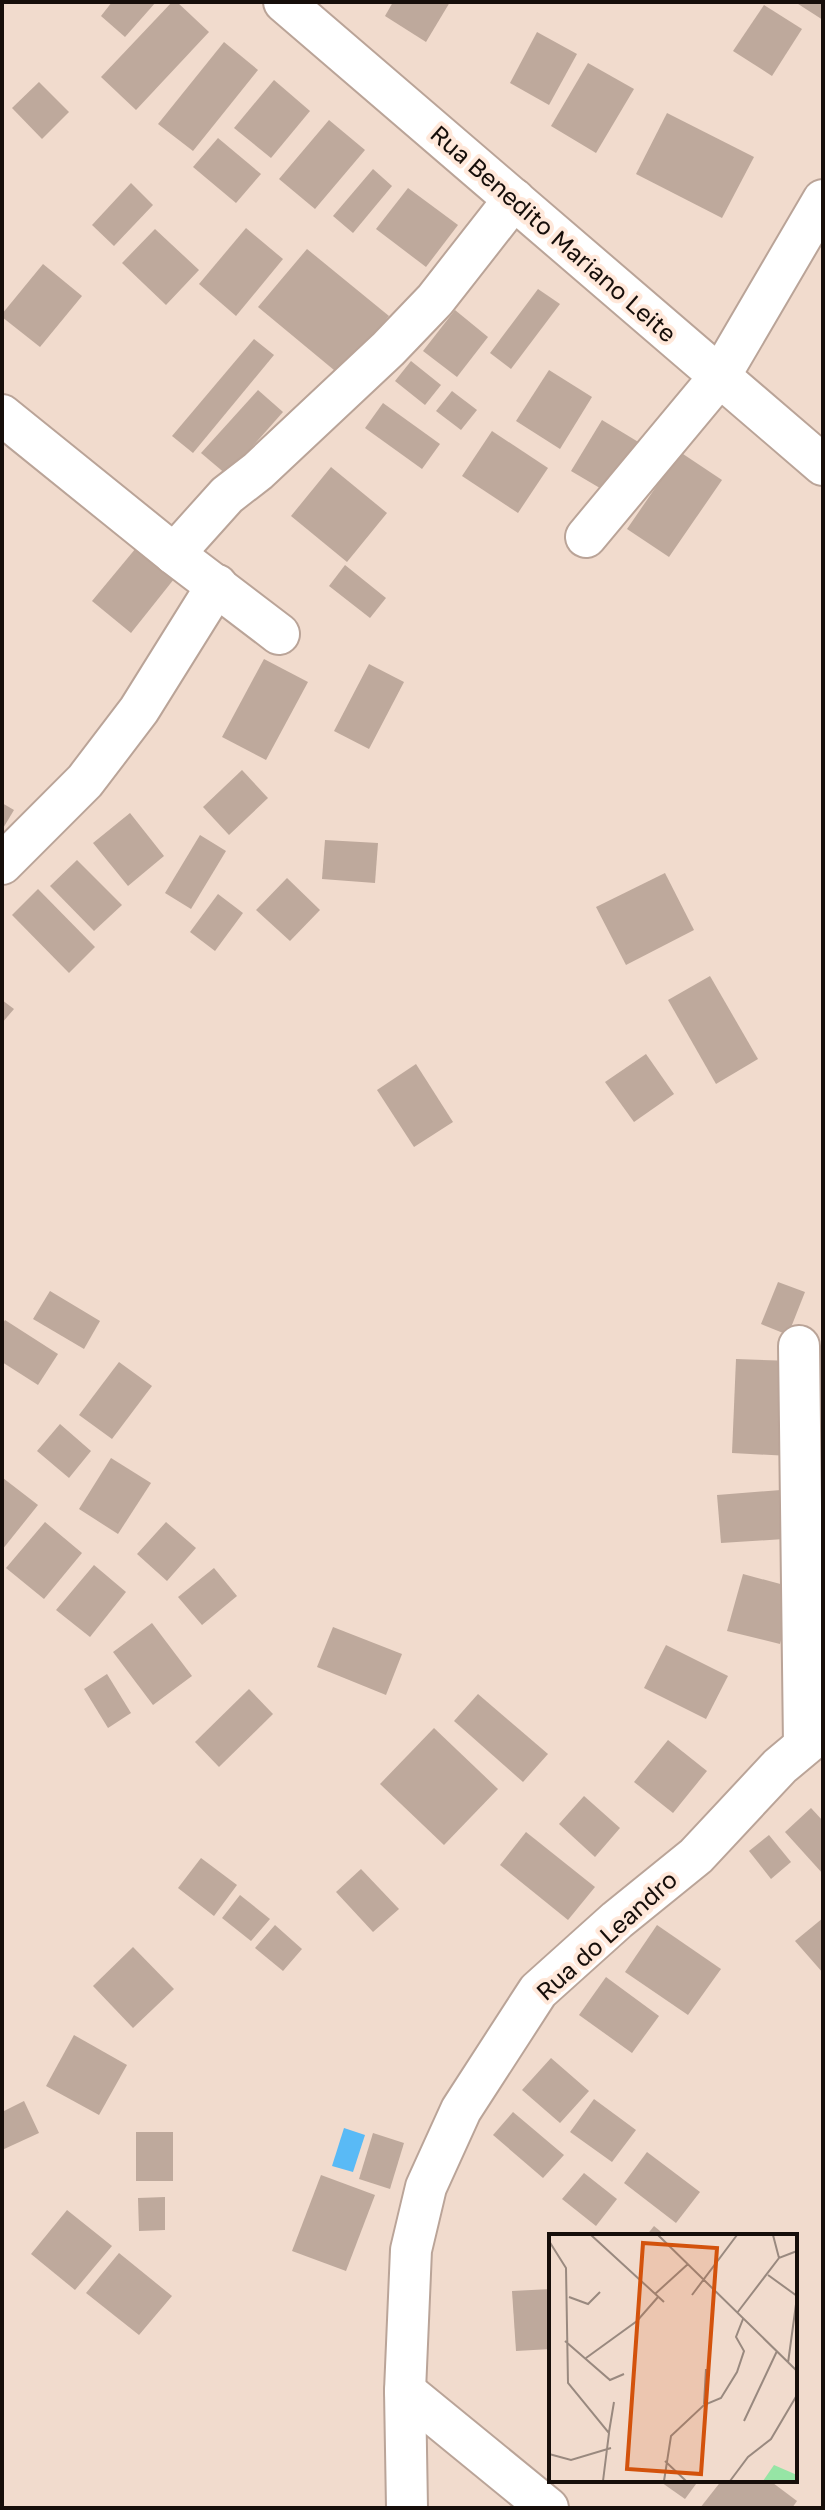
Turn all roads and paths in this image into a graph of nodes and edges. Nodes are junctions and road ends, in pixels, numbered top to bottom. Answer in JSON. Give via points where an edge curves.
{"nodes":[{"id":1,"x":284,"y":2,"type":"edge"},
{"id":2,"x":514,"y":199,"type":"junction"},
{"id":3,"x":823,"y":200,"type":"edge"},
{"id":4,"x":720,"y":376,"type":"junction"},
{"id":5,"x":2,"y":415,"type":"edge"},
{"id":6,"x":823,"y":465,"type":"edge"},
{"id":7,"x":586,"y":537,"type":"dead end"},
{"id":8,"x":174,"y":554,"type":"junction"},
{"id":9,"x":217,"y":585,"type":"junction"},
{"id":10,"x":279,"y":634,"type":"dead end"},
{"id":11,"x":2,"y":864,"type":"edge"},
{"id":12,"x":799,"y":1346,"type":"dead end"},
{"id":13,"x":814,"y":1737,"type":"edge"},
{"id":14,"x":405,"y":2391,"type":"junction"},
{"id":15,"x":407,"y":2508,"type":"edge"},
{"id":16,"x":548,"y":2508,"type":"edge"}],
"edges":[{"from":1,"to":2,"type":"street","name":"Rua Benedito Mariano Leite"},
{"from":2,"to":4,"type":"street","name":"Rua Benedito Mariano Leite"},
{"from":2,"to":8,"type":"street","via":[[398,339],[227,495]]},
{"from":3,"to":4,"type":"street"},
{"from":4,"to":6,"type":"street","name":"Rua Benedito Mariano Leite"},
{"from":4,"to":7,"type":"street"},
{"from":5,"to":8,"type":"street"},
{"from":8,"to":9,"type":"street"},
{"from":9,"to":10,"type":"street"},
{"from":9,"to":11,"type":"street","via":[[139,710],[85,781]]},
{"from":12,"to":13,"type":"street"},
{"from":13,"to":14,"type":"street","name":"Rua do Leandro","via":[[696,1856],[538,1991],[461,2110],[426,2187],[411,2250]]},
{"from":14,"to":15,"type":"street","name":"Rua do Leandro"},
{"from":14,"to":16,"type":"street"}]}
